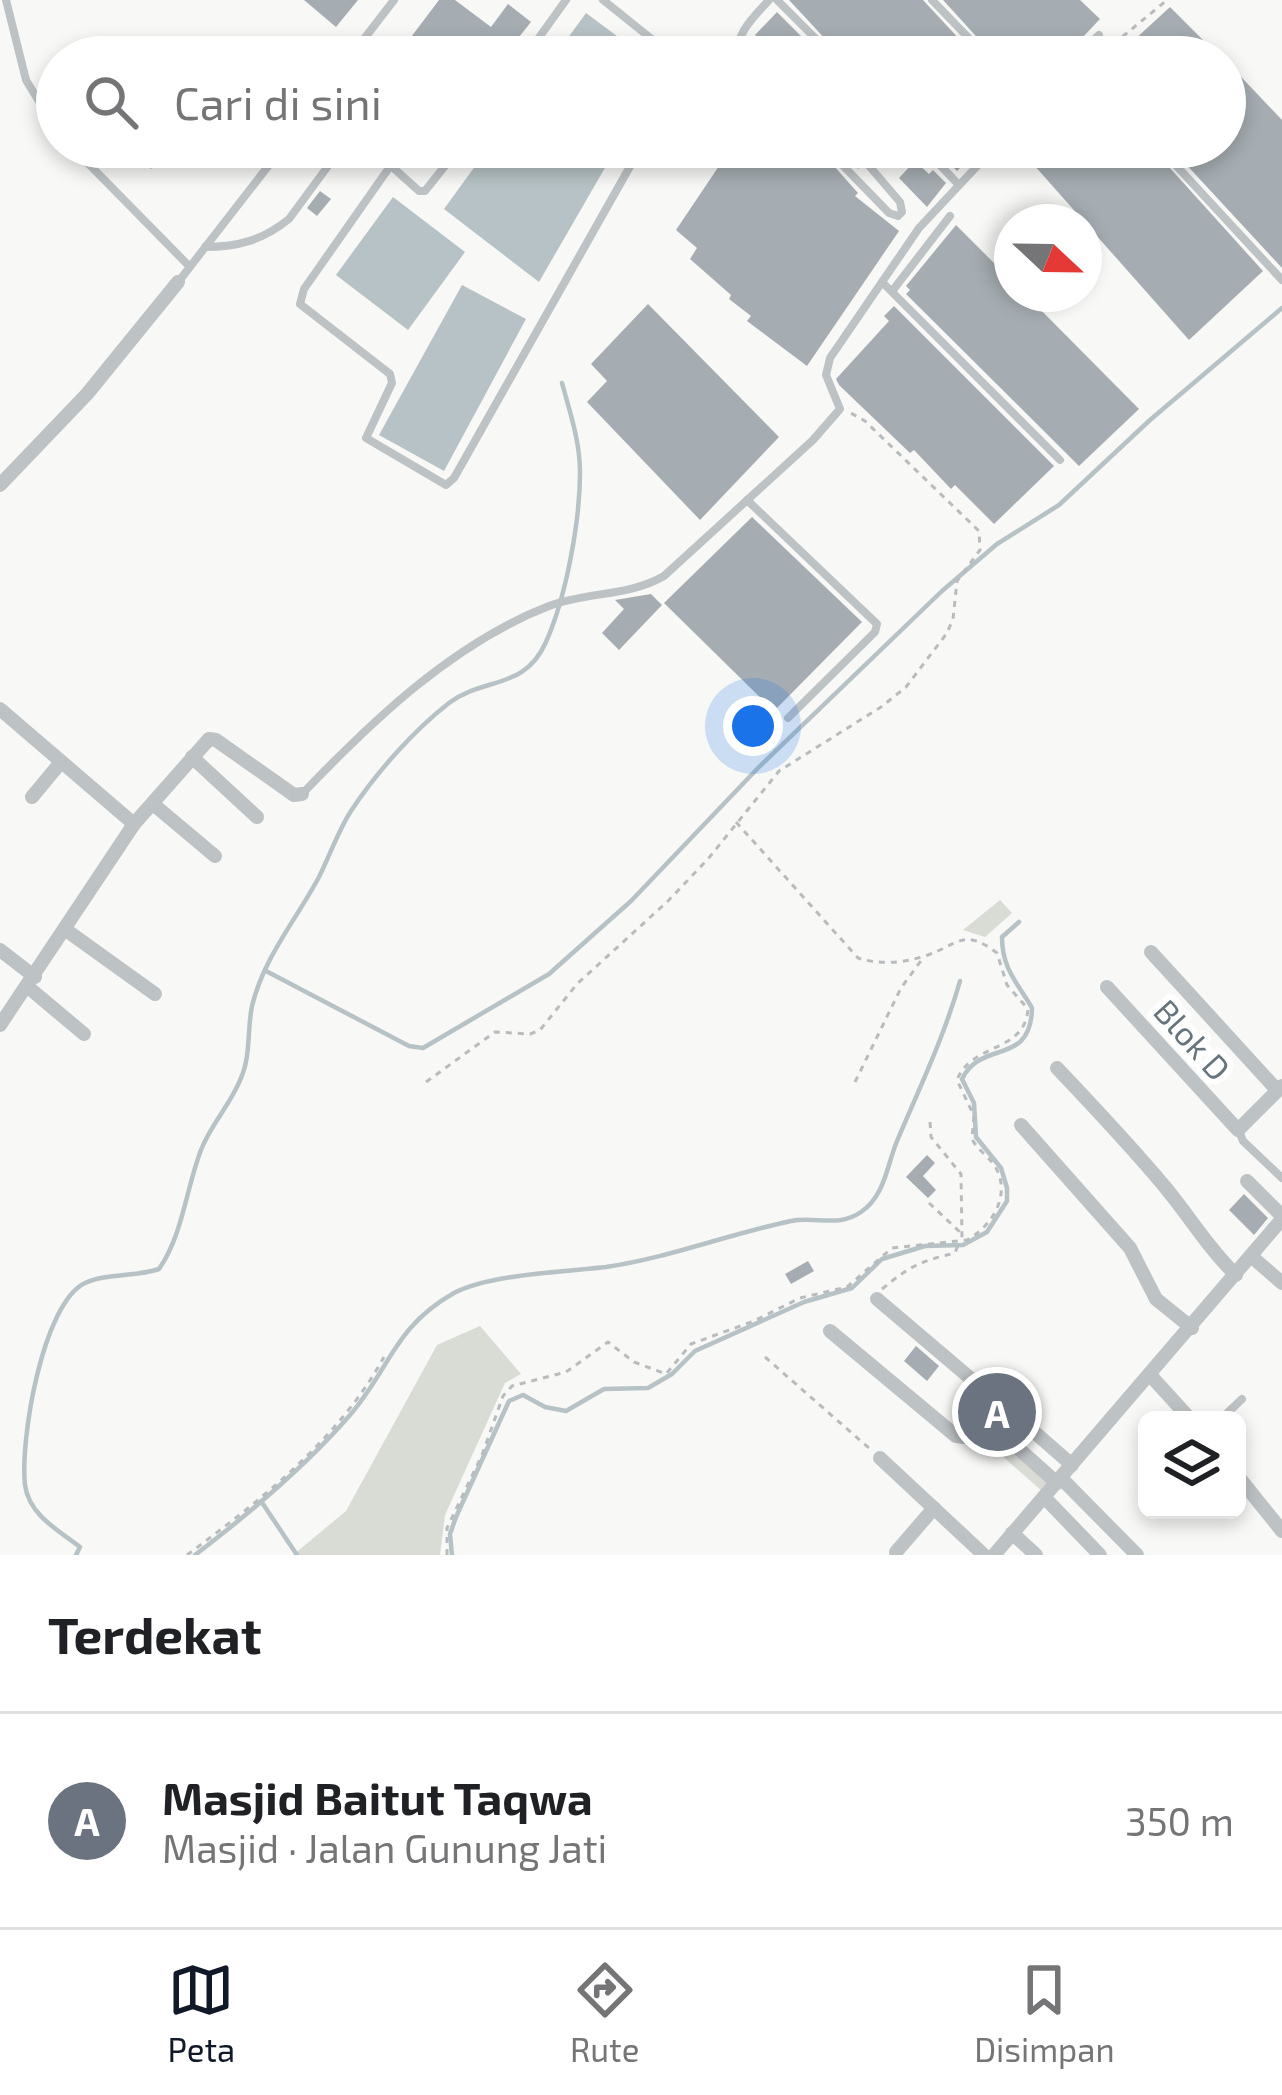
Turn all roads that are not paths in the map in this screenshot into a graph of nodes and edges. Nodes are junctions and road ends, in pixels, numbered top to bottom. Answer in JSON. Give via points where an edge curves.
{"nodes":[{"id":1,"x":6,"y":0,"type":"edge"},
{"id":2,"x":394,"y":0,"type":"edge"},
{"id":3,"x":566,"y":0,"type":"edge"},
{"id":4,"x":603,"y":0,"type":"edge"},
{"id":5,"x":773,"y":0,"type":"edge"},
{"id":6,"x":932,"y":0,"type":"edge"},
{"id":7,"x":366,"y":36,"type":"edge"},
{"id":8,"x":540,"y":36,"type":"edge"},
{"id":9,"x":651,"y":36,"type":"edge"},
{"id":10,"x":741,"y":36,"type":"edge"},
{"id":11,"x":812,"y":36,"type":"edge"},
{"id":12,"x":967,"y":36,"type":"edge"},
{"id":13,"x":36,"y":96,"type":"edge"},
{"id":14,"x":93,"y":168,"type":"edge"},
{"id":15,"x":267,"y":168,"type":"edge"},
{"id":16,"x":325,"y":168,"type":"edge"},
{"id":17,"x":389,"y":168,"type":"edge"},
{"id":18,"x":394,"y":168,"type":"edge"},
{"id":19,"x":443,"y":168,"type":"edge"},
{"id":20,"x":629,"y":168,"type":"edge"},
{"id":21,"x":845,"y":168,"type":"edge"},
{"id":22,"x":871,"y":168,"type":"edge"},
{"id":23,"x":942,"y":168,"type":"edge"},
{"id":24,"x":973,"y":168,"type":"edge"},
{"id":25,"x":1178,"y":168,"type":"edge"},
{"id":26,"x":957,"y":183,"type":"junction"},
{"id":27,"x":950,"y":216,"type":"dead end"},
{"id":28,"x":205,"y":247,"type":"junction"},
{"id":29,"x":189,"y":266,"type":"junction"},
{"id":30,"x":1282,"y":280,"type":"edge"},
{"id":31,"x":178,"y":282,"type":"joint"},
{"id":32,"x":882,"y":282,"type":"junction"},
{"id":33,"x":893,"y":290,"type":"junction"},
{"id":34,"x":1060,"y":460,"type":"dead end"},
{"id":35,"x":0,"y":485,"type":"edge"},
{"id":36,"x":747,"y":500,"type":"junction"},
{"id":37,"x":0,"y":709,"type":"edge"},
{"id":38,"x":788,"y":718,"type":"dead end"},
{"id":39,"x":192,"y":757,"type":"junction"},
{"id":40,"x":61,"y":762,"type":"junction"},
{"id":41,"x":302,"y":794,"type":"joint"},
{"id":42,"x":32,"y":797,"type":"dead end"},
{"id":43,"x":152,"y":804,"type":"junction"},
{"id":44,"x":257,"y":817,"type":"dead end"},
{"id":45,"x":134,"y":824,"type":"junction"},
{"id":46,"x":215,"y":856,"type":"dead end"},
{"id":47,"x":66,"y":929,"type":"junction"},
{"id":48,"x":0,"y":950,"type":"edge"},
{"id":49,"x":1151,"y":952,"type":"dead end"},
{"id":50,"x":32,"y":982,"type":"junction"},
{"id":51,"x":1107,"y":986,"type":"dead end"},
{"id":52,"x":155,"y":994,"type":"dead end"},
{"id":53,"x":0,"y":1025,"type":"edge"},
{"id":54,"x":84,"y":1034,"type":"dead end"},
{"id":55,"x":1057,"y":1068,"type":"dead end"},
{"id":56,"x":1280,"y":1088,"type":"edge"},
{"id":57,"x":1021,"y":1125,"type":"dead end"},
{"id":58,"x":1238,"y":1130,"type":"junction"},
{"id":59,"x":1282,"y":1178,"type":"edge"},
{"id":60,"x":1247,"y":1181,"type":"dead end"},
{"id":61,"x":1282,"y":1218,"type":"edge"},
{"id":62,"x":1251,"y":1256,"type":"junction"},
{"id":63,"x":1236,"y":1275,"type":"junction"},
{"id":64,"x":1282,"y":1283,"type":"edge"},
{"id":65,"x":877,"y":1299,"type":"road end"},
{"id":66,"x":1192,"y":1328,"type":"junction"},
{"id":67,"x":830,"y":1331,"type":"dead end"},
{"id":68,"x":1150,"y":1376,"type":"junction"},
{"id":69,"x":1241,"y":1399,"type":"dead end"},
{"id":70,"x":1182,"y":1411,"type":"edge"},
{"id":71,"x":1229,"y":1411,"type":"edge"},
{"id":72,"x":982,"y":1416,"type":"junction"},
{"id":73,"x":1016,"y":1416,"type":"dead end"},
{"id":74,"x":880,"y":1458,"type":"road end"},
{"id":75,"x":1072,"y":1465,"type":"junction"},
{"id":76,"x":1059,"y":1480,"type":"junction"},
{"id":77,"x":1246,"y":1486,"type":"edge"},
{"id":78,"x":1044,"y":1497,"type":"junction"},
{"id":79,"x":934,"y":1508,"type":"junction"},
{"id":80,"x":1282,"y":1531,"type":"edge"},
{"id":81,"x":1012,"y":1533,"type":"junction"},
{"id":82,"x":896,"y":1552,"type":"dead end"},
{"id":83,"x":984,"y":1555,"type":"edge"},
{"id":84,"x":994,"y":1555,"type":"edge"},
{"id":85,"x":1036,"y":1555,"type":"edge"},
{"id":86,"x":1100,"y":1555,"type":"edge"},
{"id":87,"x":1137,"y":1555,"type":"edge"}],
"edges":[{"from":1,"to":13,"type":"lane"},
{"from":2,"to":7,"type":"lane"},
{"from":3,"to":8,"type":"lane"},
{"from":4,"to":9,"type":"lane"},
{"from":5,"to":10,"type":"lane"},
{"from":5,"to":11,"type":"lane"},
{"from":6,"to":12,"type":"lane"},
{"from":14,"to":29,"type":"lane"},
{"from":15,"to":28,"type":"lane"},
{"from":16,"to":28,"type":"lane","via":[[278,228],[234,248]]},
{"from":17,"to":20,"type":"lane","via":[[300,304],[391,374],[366,438],[446,484]]},
{"from":18,"to":19,"type":"lane","via":[[425,191]]},
{"from":21,"to":22,"type":"lane","via":[[898,216],[900,202]]},
{"from":23,"to":26,"type":"lane"},
{"from":24,"to":26,"type":"lane"},
{"from":25,"to":30,"type":"lane"},
{"from":26,"to":32,"type":"lane"},
{"from":27,"to":33,"type":"lane"},
{"from":28,"to":29,"type":"lane"},
{"from":29,"to":31,"type":"lane"},
{"from":31,"to":35,"type":"street"},
{"from":32,"to":33,"type":"lane"},
{"from":32,"to":36,"type":"lane","via":[[827,363],[839,409]]},
{"from":33,"to":34,"type":"lane"},
{"from":36,"to":38,"type":"lane","via":[[877,624]]},
{"from":36,"to":41,"type":"lane","via":[[653,583],[517,620],[370,724]]},
{"from":37,"to":40,"type":"street"},
{"from":39,"to":41,"type":"street","via":[[216,740]]},
{"from":39,"to":43,"type":"street"},
{"from":39,"to":44,"type":"street"},
{"from":40,"to":42,"type":"street"},
{"from":40,"to":45,"type":"street"},
{"from":43,"to":45,"type":"street"},
{"from":43,"to":46,"type":"street"},
{"from":45,"to":47,"type":"street"},
{"from":47,"to":50,"type":"street"},
{"from":47,"to":52,"type":"street"},
{"from":48,"to":50,"type":"street"},
{"from":49,"to":56,"type":"street"},
{"from":50,"to":53,"type":"street"},
{"from":50,"to":54,"type":"street"},
{"from":51,"to":58,"type":"street","name":"Blok D"},
{"from":55,"to":63,"type":"street"},
{"from":56,"to":58,"type":"street"},
{"from":57,"to":66,"type":"street","via":[[1130,1248],[1156,1299]]},
{"from":58,"to":59,"type":"lane"},
{"from":60,"to":61,"type":"street"},
{"from":61,"to":62,"type":"street"},
{"from":62,"to":63,"type":"street"},
{"from":62,"to":64,"type":"street"},
{"from":63,"to":66,"type":"street"},
{"from":65,"to":72,"type":"street","via":[[983,1389],[974,1408]]},
{"from":66,"to":68,"type":"street"},
{"from":67,"to":72,"type":"street","via":[[960,1439]]},
{"from":68,"to":70,"type":"street"},
{"from":68,"to":75,"type":"street"},
{"from":69,"to":71,"type":"lane"},
{"from":72,"to":76,"type":"street"},
{"from":73,"to":75,"type":"street"},
{"from":74,"to":79,"type":"street"},
{"from":75,"to":76,"type":"street"},
{"from":76,"to":78,"type":"street"},
{"from":76,"to":87,"type":"street"},
{"from":77,"to":80,"type":"street"},
{"from":78,"to":81,"type":"street"},
{"from":78,"to":86,"type":"street"},
{"from":79,"to":82,"type":"street"},
{"from":79,"to":83,"type":"street"},
{"from":81,"to":84,"type":"street"},
{"from":81,"to":85,"type":"street"}]}
